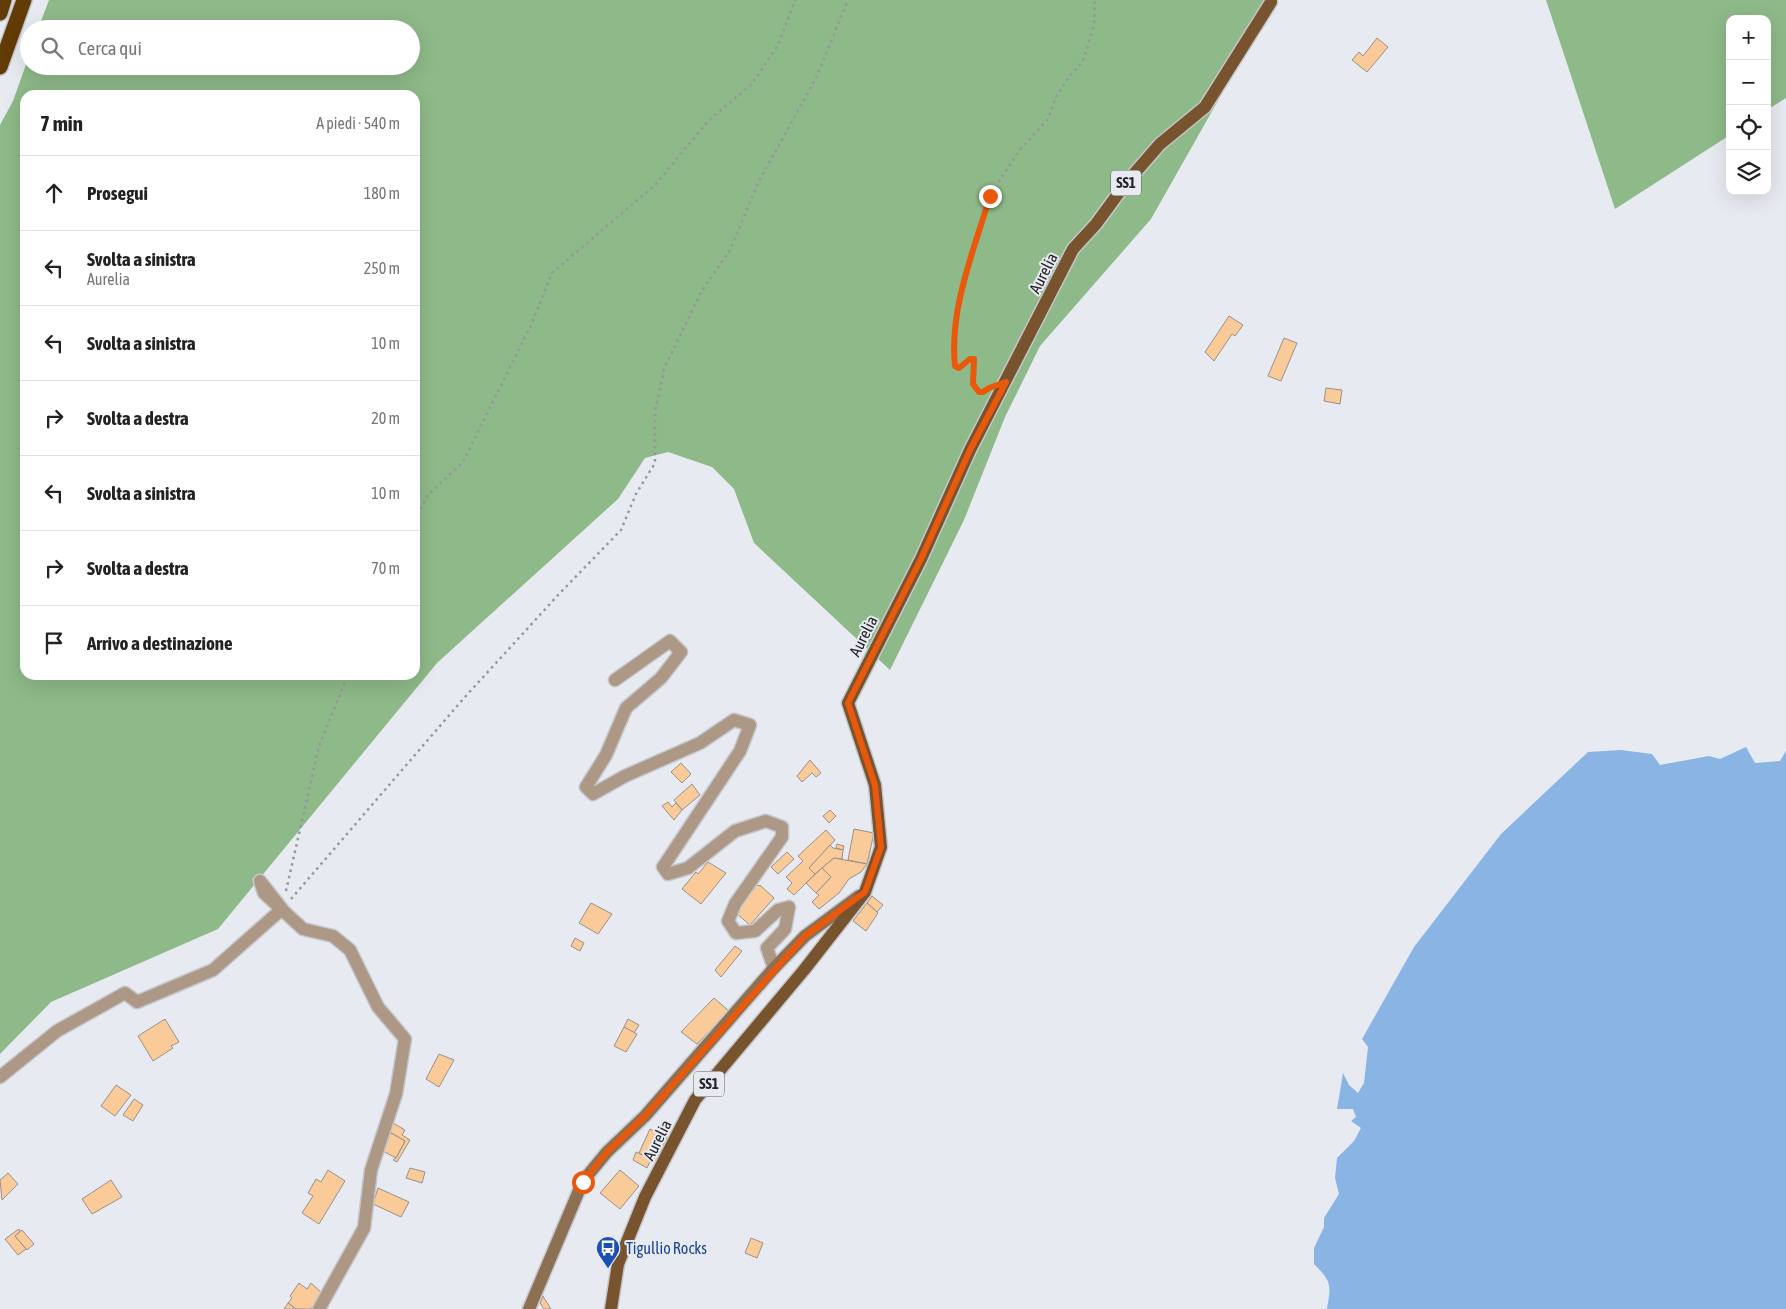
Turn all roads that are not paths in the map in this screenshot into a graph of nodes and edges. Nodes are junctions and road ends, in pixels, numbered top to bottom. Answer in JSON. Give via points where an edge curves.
{"nodes":[{"id":1,"x":4,"y":0,"type":"edge"},
{"id":2,"x":24,"y":0,"type":"edge"},
{"id":3,"x":1271,"y":2,"type":"dead end"},
{"id":4,"x":0,"y":13,"type":"edge"},
{"id":5,"x":0,"y":68,"type":"edge"},
{"id":6,"x":615,"y":680,"type":"dead end"},
{"id":7,"x":865,"y":892,"type":"junction"},
{"id":8,"x":774,"y":968,"type":"junction"},
{"id":9,"x":0,"y":1077,"type":"edge"},
{"id":10,"x":319,"y":1309,"type":"edge"},
{"id":11,"x":529,"y":1309,"type":"edge"},
{"id":12,"x":611,"y":1309,"type":"edge"}],
"edges":[{"from":1,"to":4,"type":"highway"},
{"from":2,"to":5,"type":"highway"},
{"from":3,"to":7,"type":"main road","name":"Aurelia","number":"SS1","via":[[1205,107],[1160,144],[1073,249],[970,450],[921,559],[848,703],[875,785],[881,847]]},
{"from":6,"to":8,"type":"street","via":[[670,641],[681,652],[661,678],[626,708],[606,755],[586,787],[593,794],[700,743],[734,720],[750,724],[740,751],[662,867],[668,874],[688,868],[735,831],[758,823],[766,821],[782,826],[782,838],[735,904],[728,921],[736,933],[755,931],[778,910],[789,907],[785,930],[767,948]]},
{"from":7,"to":8,"type":"street","via":[[805,936]]},
{"from":7,"to":12,"type":"main road","name":"Aurelia","number":"SS1","via":[[695,1100],[646,1197],[622,1256]]},
{"from":8,"to":11,"type":"street","via":[[583,1182]]},
{"from":9,"to":10,"type":"street","via":[[57,1031],[125,993],[137,1002],[213,970],[282,909],[304,929],[333,936],[350,950],[378,1007],[405,1039],[396,1094],[371,1170],[364,1228]]}]}
